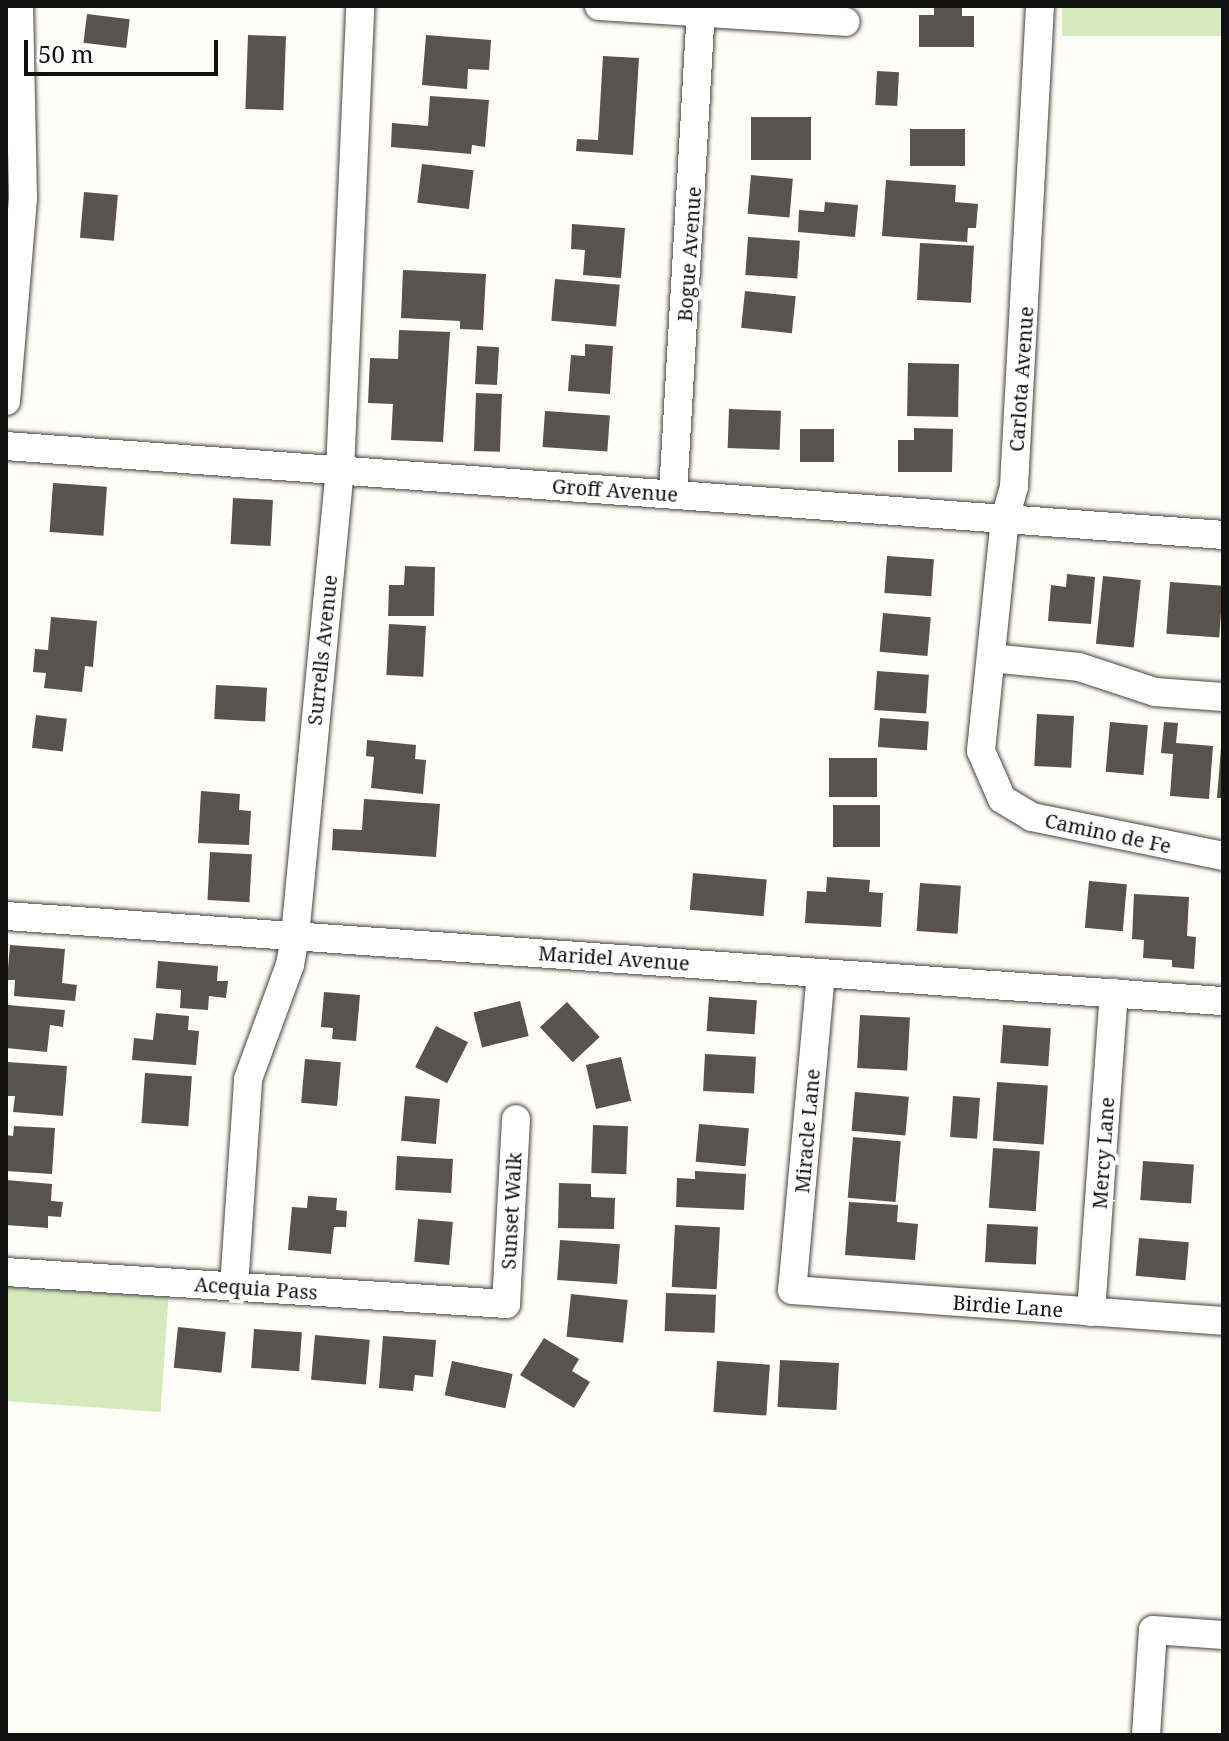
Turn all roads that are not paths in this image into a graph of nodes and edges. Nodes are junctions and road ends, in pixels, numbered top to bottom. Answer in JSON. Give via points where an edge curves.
{"nodes":[{"id":1,"x":19,"y":6,"type":"edge"},
{"id":2,"x":360,"y":6,"type":"edge"},
{"id":3,"x":599,"y":6,"type":"edge"},
{"id":4,"x":1040,"y":6,"type":"edge"},
{"id":5,"x":701,"y":10,"type":"edge"},
{"id":6,"x":845,"y":22,"type":"dead end"},
{"id":7,"x":6,"y":401,"type":"edge"},
{"id":8,"x":6,"y":446,"type":"edge"},
{"id":9,"x":340,"y":471,"type":"junction"},
{"id":10,"x":673,"y":494,"type":"junction"},
{"id":11,"x":1005,"y":518,"type":"junction"},
{"id":12,"x":1223,"y":535,"type":"edge"},
{"id":13,"x":991,"y":658,"type":"junction"},
{"id":14,"x":1223,"y":697,"type":"edge"},
{"id":15,"x":981,"y":751,"type":"joint"},
{"id":16,"x":1223,"y":856,"type":"edge"},
{"id":17,"x":6,"y":916,"type":"edge"},
{"id":18,"x":295,"y":936,"type":"junction"},
{"id":19,"x":821,"y":973,"type":"junction"},
{"id":20,"x":1114,"y":993,"type":"junction"},
{"id":21,"x":1223,"y":1001,"type":"edge"},
{"id":22,"x":516,"y":1119,"type":"dead end"},
{"id":23,"x":6,"y":1272,"type":"edge"},
{"id":24,"x":234,"y":1287,"type":"junction"},
{"id":25,"x":792,"y":1290,"type":"joint"},
{"id":26,"x":506,"y":1304,"type":"joint"},
{"id":27,"x":1091,"y":1312,"type":"junction"},
{"id":28,"x":1223,"y":1321,"type":"edge"},
{"id":29,"x":1223,"y":1635,"type":"edge"},
{"id":30,"x":1146,"y":1735,"type":"edge"}],
"edges":[{"from":1,"to":7,"type":"street","via":[[23,197]]},
{"from":2,"to":9,"type":"street","name":"Surrells Avenue"},
{"from":3,"to":5,"type":"street"},
{"from":4,"to":11,"type":"street","name":"Carlota Avenue","via":[[1014,487]]},
{"from":5,"to":6,"type":"street"},
{"from":5,"to":10,"type":"street","name":"Bogue Avenue"},
{"from":8,"to":9,"type":"street","name":"Groff Avenue"},
{"from":9,"to":10,"type":"street","name":"Groff Avenue"},
{"from":9,"to":18,"type":"street","name":"Surrells Avenue"},
{"from":10,"to":11,"type":"street","name":"Groff Avenue"},
{"from":11,"to":12,"type":"street","name":"Groff Avenue"},
{"from":11,"to":13,"type":"street","name":"Carlota Avenue"},
{"from":13,"to":14,"type":"street","via":[[1079,667],[1155,692]]},
{"from":13,"to":15,"type":"street","name":"Carlota Avenue"},
{"from":15,"to":16,"type":"street","name":"Camino de Fe","via":[[1002,799],[1032,817]]},
{"from":17,"to":18,"type":"street","name":"Maridel Avenue"},
{"from":18,"to":19,"type":"street","name":"Maridel Avenue"},
{"from":18,"to":24,"type":"street","name":"Surrells Avenue","via":[[290,965],[248,1079]]},
{"from":19,"to":20,"type":"street","name":"Maridel Avenue"},
{"from":19,"to":25,"type":"street","name":"Miracle Lane"},
{"from":20,"to":21,"type":"street","name":"Maridel Avenue"},
{"from":20,"to":27,"type":"street","name":"Mercy Lane"},
{"from":22,"to":26,"type":"street","name":"Sunset Walk"},
{"from":23,"to":24,"type":"street","name":"Acequia Pass"},
{"from":24,"to":26,"type":"street","name":"Acequia Pass"},
{"from":25,"to":27,"type":"street","name":"Birdie Lane"},
{"from":27,"to":28,"type":"street","name":"Birdie Lane"},
{"from":29,"to":30,"type":"street","via":[[1153,1630]]}]}
